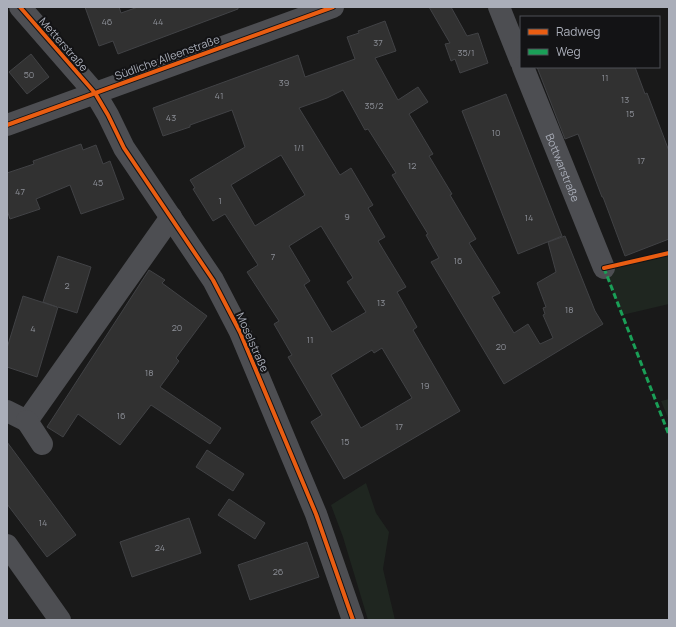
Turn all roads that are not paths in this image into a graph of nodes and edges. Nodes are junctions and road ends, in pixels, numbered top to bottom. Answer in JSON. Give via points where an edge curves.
{"nodes":[{"id":1,"x":20,"y":7,"type":"edge"},
{"id":2,"x":333,"y":7,"type":"edge"},
{"id":3,"x":499,"y":7,"type":"edge"},
{"id":4,"x":520,"y":60,"type":"edge"},
{"id":5,"x":523,"y":68,"type":"edge"},
{"id":6,"x":95,"y":93,"type":"junction"},
{"id":7,"x":7,"y":125,"type":"edge"},
{"id":8,"x":171,"y":217,"type":"junction"},
{"id":9,"x":604,"y":268,"type":"dead end"},
{"id":10,"x":7,"y":411,"type":"edge"},
{"id":11,"x":27,"y":421,"type":"junction"},
{"id":12,"x":42,"y":444,"type":"dead end"},
{"id":13,"x":7,"y":546,"type":"edge"},
{"id":14,"x":60,"y":620,"type":"edge"},
{"id":15,"x":353,"y":620,"type":"edge"}],
"edges":[{"from":1,"to":6,"type":"street","name":"Metterstraße"},
{"from":2,"to":6,"type":"street","name":"Südliche Alleenstraße"},
{"from":3,"to":4,"type":"street"},
{"from":5,"to":9,"type":"street","name":"Bottwarstraße"},
{"from":6,"to":7,"type":"street","name":"Südliche Alleenstraße"},
{"from":6,"to":8,"type":"street","name":"Moselstraße","via":[[124,148]]},
{"from":8,"to":11,"type":"street"},
{"from":8,"to":15,"type":"street","name":"Moselstraße","via":[[213,280],[240,332],[316,514]]},
{"from":10,"to":11,"type":"street"},
{"from":11,"to":12,"type":"street"},
{"from":13,"to":14,"type":"street"}]}
